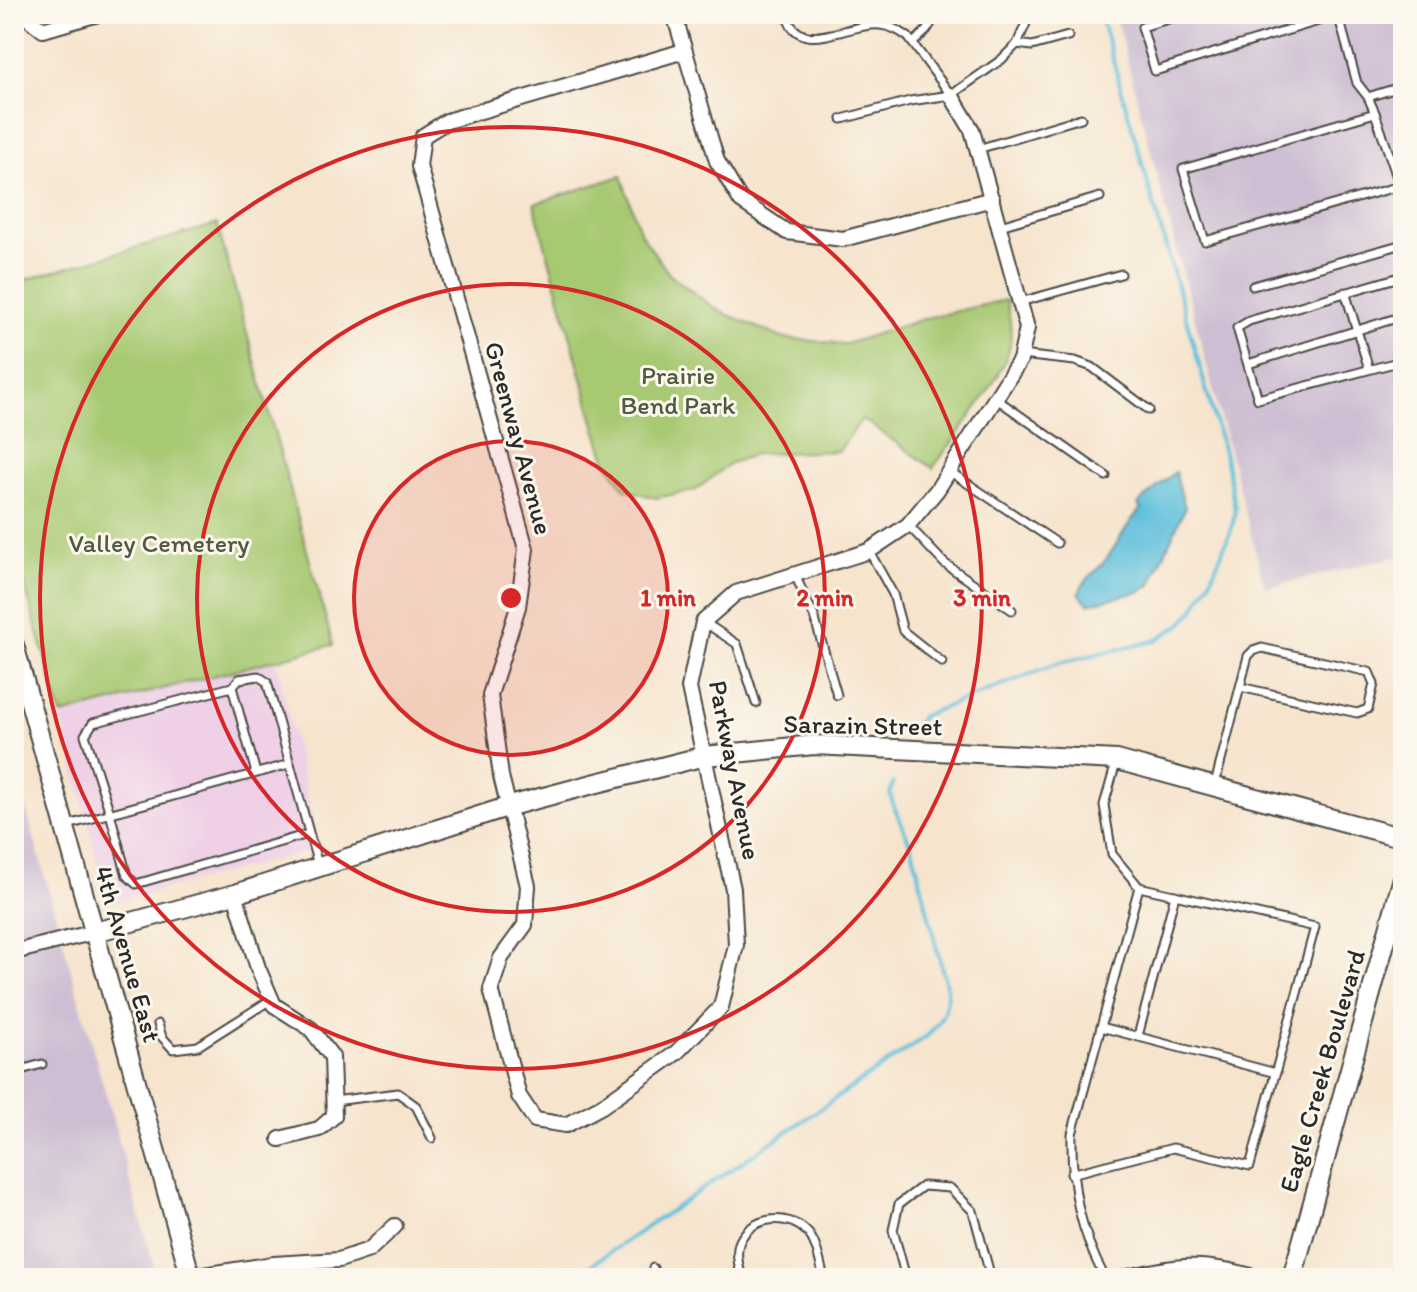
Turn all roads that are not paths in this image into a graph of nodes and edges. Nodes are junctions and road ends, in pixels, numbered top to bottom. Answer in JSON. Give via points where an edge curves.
{"nodes":[{"id":1,"x":23,"y":14,"type":"edge"},
{"id":2,"x":98,"y":14,"type":"edge"},
{"id":3,"x":674,"y":14,"type":"edge"},
{"id":4,"x":786,"y":14,"type":"edge"},
{"id":5,"x":871,"y":14,"type":"edge"},
{"id":6,"x":937,"y":14,"type":"edge"},
{"id":7,"x":1030,"y":14,"type":"edge"},
{"id":8,"x":1185,"y":14,"type":"edge"},
{"id":9,"x":1338,"y":15,"type":"edge"},
{"id":10,"x":874,"y":25,"type":"junction"},
{"id":11,"x":1068,"y":36,"type":"dead end"},
{"id":12,"x":913,"y":43,"type":"junction"},
{"id":13,"x":1017,"y":44,"type":"junction"},
{"id":14,"x":684,"y":51,"type":"junction"},
{"id":15,"x":1403,"y":86,"type":"edge"},
{"id":16,"x":951,"y":95,"type":"junction"},
{"id":17,"x":1368,"y":97,"type":"junction"},
{"id":18,"x":1375,"y":113,"type":"junction"},
{"id":19,"x":1081,"y":118,"type":"dead end"},
{"id":20,"x":842,"y":119,"type":"dead end"},
{"id":21,"x":978,"y":149,"type":"junction"},
{"id":22,"x":1402,"y":185,"type":"edge"},
{"id":23,"x":1100,"y":197,"type":"dead end"},
{"id":24,"x":992,"y":199,"type":"junction"},
{"id":25,"x":1000,"y":226,"type":"junction"},
{"id":26,"x":1403,"y":244,"type":"edge"},
{"id":27,"x":1121,"y":274,"type":"dead end"},
{"id":28,"x":1403,"y":276,"type":"edge"},
{"id":29,"x":1253,"y":286,"type":"dead end"},
{"id":30,"x":1345,"y":292,"type":"junction"},
{"id":31,"x":1020,"y":302,"type":"junction"},
{"id":32,"x":1403,"y":316,"type":"edge"},
{"id":33,"x":1357,"y":330,"type":"junction"},
{"id":34,"x":1021,"y":355,"type":"junction"},
{"id":35,"x":1400,"y":361,"type":"edge"},
{"id":36,"x":1248,"y":364,"type":"junction"},
{"id":37,"x":1369,"y":369,"type":"junction"},
{"id":38,"x":1403,"y":371,"type":"edge"},
{"id":39,"x":995,"y":398,"type":"junction"},
{"id":40,"x":1149,"y":410,"type":"dead end"},
{"id":41,"x":949,"y":471,"type":"junction"},
{"id":42,"x":1106,"y":476,"type":"dead end"},
{"id":43,"x":908,"y":525,"type":"junction"},
{"id":44,"x":1057,"y":543,"type":"dead end"},
{"id":45,"x":869,"y":551,"type":"junction"},
{"id":46,"x":794,"y":573,"type":"junction"},
{"id":47,"x":1012,"y":610,"type":"dead end"},
{"id":48,"x":703,"y":622,"type":"junction"},
{"id":49,"x":14,"y":645,"type":"edge"},
{"id":50,"x":942,"y":662,"type":"dead end"},
{"id":51,"x":232,"y":687,"type":"junction"},
{"id":52,"x":1240,"y":687,"type":"junction"},
{"id":53,"x":837,"y":695,"type":"dead end"},
{"id":54,"x":756,"y":703,"type":"dead end"},
{"id":55,"x":705,"y":756,"type":"junction"},
{"id":56,"x":1117,"y":760,"type":"junction"},
{"id":57,"x":290,"y":764,"type":"junction"},
{"id":58,"x":256,"y":773,"type":"junction"},
{"id":59,"x":1214,"y":786,"type":"junction"},
{"id":60,"x":510,"y":806,"type":"junction"},
{"id":61,"x":110,"y":813,"type":"junction"},
{"id":62,"x":65,"y":826,"type":"junction"},
{"id":63,"x":308,"y":834,"type":"junction"},
{"id":64,"x":1403,"y":838,"type":"edge"},
{"id":65,"x":318,"y":867,"type":"junction"},
{"id":66,"x":1403,"y":878,"type":"edge"},
{"id":67,"x":1139,"y":887,"type":"junction"},
{"id":68,"x":235,"y":894,"type":"junction"},
{"id":69,"x":1175,"y":895,"type":"junction"},
{"id":70,"x":95,"y":932,"type":"junction"},
{"id":71,"x":14,"y":952,"type":"edge"},
{"id":72,"x":272,"y":999,"type":"junction"},
{"id":73,"x":158,"y":1024,"type":"dead end"},
{"id":74,"x":1101,"y":1027,"type":"junction"},
{"id":75,"x":1138,"y":1036,"type":"junction"},
{"id":76,"x":42,"y":1064,"type":"dead end"},
{"id":77,"x":14,"y":1072,"type":"edge"},
{"id":78,"x":1276,"y":1073,"type":"junction"},
{"id":79,"x":334,"y":1101,"type":"junction"},
{"id":80,"x":566,"y":1125,"type":"joint"},
{"id":81,"x":432,"y":1138,"type":"dead end"},
{"id":82,"x":280,"y":1139,"type":"dead end"},
{"id":83,"x":1071,"y":1174,"type":"junction"},
{"id":84,"x":395,"y":1226,"type":"dead end"},
{"id":85,"x":653,"y":1268,"type":"dead end"},
{"id":86,"x":191,"y":1278,"type":"edge"},
{"id":87,"x":656,"y":1278,"type":"edge"},
{"id":88,"x":742,"y":1278,"type":"edge"},
{"id":89,"x":824,"y":1278,"type":"edge"},
{"id":90,"x":906,"y":1278,"type":"edge"},
{"id":91,"x":991,"y":1278,"type":"edge"},
{"id":92,"x":1105,"y":1278,"type":"edge"},
{"id":93,"x":1124,"y":1278,"type":"edge"},
{"id":94,"x":1258,"y":1278,"type":"edge"},
{"id":95,"x":1292,"y":1278,"type":"edge"}],
"edges":[{"from":1,"to":2,"type":"street","via":[[43,30]]},
{"from":3,"to":14,"type":"street"},
{"from":4,"to":10,"type":"lane","via":[[801,36]]},
{"from":5,"to":10,"type":"lane"},
{"from":6,"to":12,"type":"lane"},
{"from":7,"to":13,"type":"lane"},
{"from":8,"to":9,"type":"lane","via":[[1142,27],[1155,71]]},
{"from":9,"to":17,"type":"lane","via":[[1357,83]]},
{"from":10,"to":12,"type":"lane","via":[[892,28]]},
{"from":11,"to":13,"type":"lane","via":[[1032,46]]},
{"from":12,"to":16,"type":"lane"},
{"from":13,"to":16,"type":"lane"},
{"from":14,"to":24,"type":"street","via":[[717,161],[741,201],[787,232],[843,239]]},
{"from":14,"to":60,"type":"street","name":"Greenway Avenue","via":[[447,121],[423,136],[419,166],[526,549],[518,607],[490,695]]},
{"from":15,"to":17,"type":"lane"},
{"from":16,"to":20,"type":"lane"},
{"from":16,"to":21,"type":"street"},
{"from":17,"to":18,"type":"lane"},
{"from":18,"to":22,"type":"lane"},
{"from":18,"to":22,"type":"lane","via":[[1183,169],[1205,241]]},
{"from":19,"to":21,"type":"lane"},
{"from":21,"to":24,"type":"street"},
{"from":23,"to":25,"type":"lane"},
{"from":24,"to":25,"type":"street"},
{"from":25,"to":31,"type":"street"},
{"from":26,"to":29,"type":"lane"},
{"from":27,"to":31,"type":"lane"},
{"from":28,"to":30,"type":"lane"},
{"from":30,"to":33,"type":"lane"},
{"from":30,"to":36,"type":"lane","via":[[1237,328]]},
{"from":31,"to":34,"type":"street","via":[[1027,328]]},
{"from":32,"to":33,"type":"lane"},
{"from":33,"to":36,"type":"lane"},
{"from":33,"to":37,"type":"lane"},
{"from":34,"to":39,"type":"street"},
{"from":34,"to":40,"type":"lane","via":[[1092,367]]},
{"from":35,"to":37,"type":"lane"},
{"from":35,"to":38,"type":"lane"},
{"from":36,"to":37,"type":"lane","via":[[1258,399]]},
{"from":39,"to":41,"type":"street"},
{"from":39,"to":42,"type":"lane"},
{"from":41,"to":43,"type":"street"},
{"from":41,"to":44,"type":"lane"},
{"from":43,"to":45,"type":"street"},
{"from":43,"to":47,"type":"lane","via":[[944,563]]},
{"from":45,"to":46,"type":"street"},
{"from":45,"to":50,"type":"lane","via":[[893,594],[903,631]]},
{"from":46,"to":48,"type":"street","via":[[736,593]]},
{"from":46,"to":53,"type":"lane","via":[[814,616]]},
{"from":48,"to":54,"type":"lane","via":[[737,644]]},
{"from":48,"to":55,"type":"street","name":"Parkway Avenue","via":[[689,688]]},
{"from":49,"to":62,"type":"street","name":"4th Avenue East"},
{"from":51,"to":57,"type":"lane","via":[[239,679],[258,676],[267,682]]},
{"from":51,"to":58,"type":"lane"},
{"from":51,"to":61,"type":"lane","via":[[93,723],[85,735]]},
{"from":52,"to":52,"type":"lane","via":[[1248,656],[1262,648],[1369,672],[1374,684],[1368,709],[1357,713]]},
{"from":52,"to":59,"type":"lane"},
{"from":55,"to":56,"type":"street","name":"Sarazin Street","via":[[814,745]]},
{"from":55,"to":60,"type":"street","name":"Sarazin Street"},
{"from":55,"to":80,"type":"street","name":"Parkway Avenue","via":[[733,889],[736,945],[721,1007],[676,1053]]},
{"from":56,"to":59,"type":"street","name":"Sarazin Street"},
{"from":56,"to":67,"type":"lane","via":[[1104,805],[1112,854]]},
{"from":57,"to":58,"type":"lane"},
{"from":57,"to":63,"type":"lane"},
{"from":58,"to":61,"type":"lane"},
{"from":59,"to":64,"type":"street","name":"Sarazin Street"},
{"from":60,"to":65,"type":"street","name":"Sarazin Street"},
{"from":60,"to":80,"type":"street","name":"Greenway Avenue","via":[[528,886],[525,925],[501,958],[491,989],[519,1096],[535,1120]]},
{"from":61,"to":62,"type":"lane"},
{"from":61,"to":63,"type":"lane","via":[[127,876],[136,884]]},
{"from":62,"to":70,"type":"street","name":"4th Avenue East"},
{"from":63,"to":65,"type":"lane"},
{"from":65,"to":68,"type":"street","name":"Sarazin Street"},
{"from":66,"to":95,"type":"street","name":"Eagle Creek Boulevard"},
{"from":67,"to":69,"type":"lane"},
{"from":67,"to":74,"type":"lane"},
{"from":68,"to":70,"type":"street","name":"Sarazin Street"},
{"from":68,"to":72,"type":"street"},
{"from":69,"to":75,"type":"lane"},
{"from":69,"to":78,"type":"lane","via":[[1315,927]]},
{"from":70,"to":71,"type":"street","name":"Sarazin Street"},
{"from":70,"to":86,"type":"street","name":"4th Avenue East"},
{"from":72,"to":73,"type":"lane","via":[[198,1046],[173,1049]]},
{"from":72,"to":79,"type":"street","via":[[311,1029],[332,1057]]},
{"from":74,"to":75,"type":"lane"},
{"from":74,"to":83,"type":"lane","via":[[1072,1134]]},
{"from":75,"to":78,"type":"lane"},
{"from":76,"to":77,"type":"lane"},
{"from":78,"to":83,"type":"lane","via":[[1250,1166],[1173,1148]]},
{"from":79,"to":81,"type":"lane","via":[[398,1093],[416,1106]]},
{"from":79,"to":82,"type":"street","via":[[334,1116],[319,1129]]},
{"from":83,"to":92,"type":"lane","via":[[1088,1246]]},
{"from":84,"to":86,"type":"street","name":"4th Avenue East","via":[[369,1250],[339,1260]]},
{"from":85,"to":87,"type":"lane"},
{"from":88,"to":89,"type":"lane","via":[[740,1241],[755,1223],[775,1219],[808,1233]]},
{"from":90,"to":91,"type":"lane","via":[[893,1230],[899,1204],[923,1186],[950,1188],[973,1211]]},
{"from":93,"to":94,"type":"street","via":[[1199,1264]]}]}
